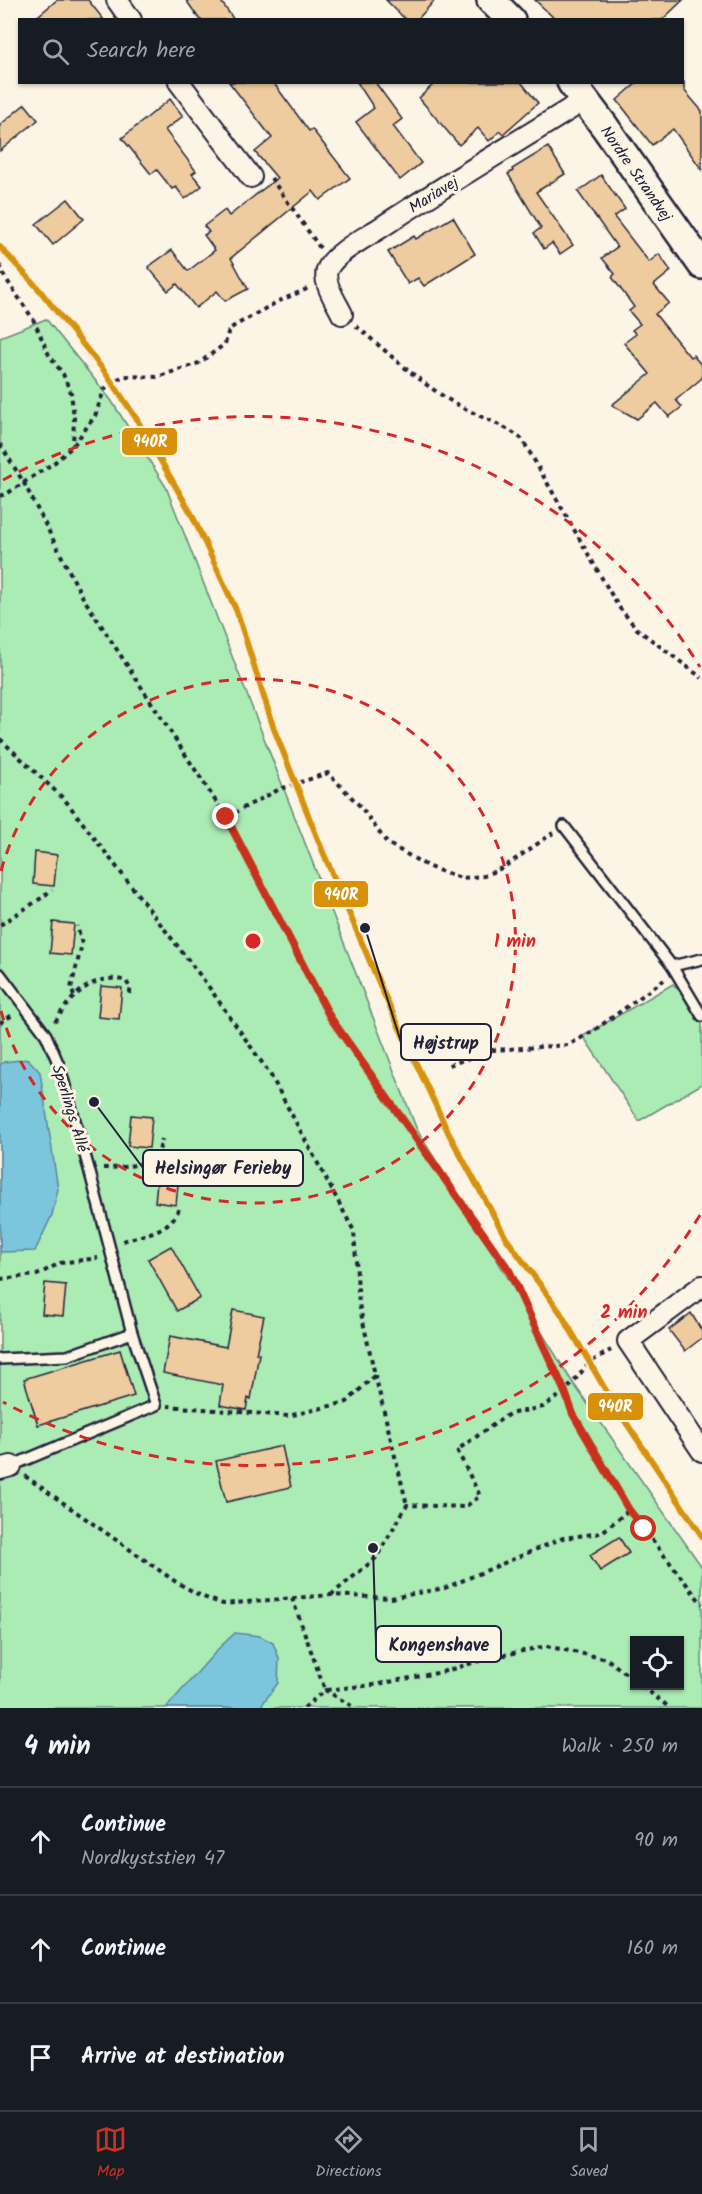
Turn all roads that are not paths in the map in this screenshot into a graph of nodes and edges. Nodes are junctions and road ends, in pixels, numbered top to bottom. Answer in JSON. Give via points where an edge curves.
{"nodes":[{"id":1,"x":117,"y":0,"type":"edge"},
{"id":2,"x":491,"y":0,"type":"edge"},
{"id":3,"x":130,"y":18,"type":"edge"},
{"id":4,"x":509,"y":18,"type":"edge"},
{"id":5,"x":181,"y":84,"type":"edge"},
{"id":6,"x":577,"y":90,"type":"edge"},
{"id":7,"x":251,"y":177,"type":"road end"},
{"id":8,"x":702,"y":265,"type":"edge"},
{"id":9,"x":342,"y":314,"type":"road end"},
{"id":10,"x":564,"y":826,"type":"road end"},
{"id":11,"x":702,"y":959,"type":"edge"},
{"id":12,"x":672,"y":966,"type":"junction"},
{"id":13,"x":0,"y":974,"type":"edge"},
{"id":14,"x":702,"y":1016,"type":"edge"},
{"id":15,"x":702,"y":1287,"type":"edge"},
{"id":16,"x":132,"y":1333,"type":"junction"},
{"id":17,"x":0,"y":1359,"type":"edge"},
{"id":18,"x":702,"y":1452,"type":"edge"},
{"id":19,"x":6,"y":1467,"type":"edge"}],
"edges":[{"from":1,"to":3,"type":"street"},
{"from":2,"to":4,"type":"main road"},
{"from":5,"to":7,"type":"street"},
{"from":6,"to":8,"type":"main road","name":"Nordre Strandvej"},
{"from":6,"to":9,"type":"street","name":"Mariavej","via":[[570,110],[350,248],[329,272]]},
{"from":10,"to":12,"type":"lane"},
{"from":11,"to":12,"type":"lane"},
{"from":12,"to":14,"type":"lane"},
{"from":13,"to":16,"type":"lane","name":"Sperlings Allé","via":[[46,1035],[59,1065]]},
{"from":15,"to":18,"type":"street","via":[[628,1341]]},
{"from":16,"to":17,"type":"lane","via":[[66,1356]]},
{"from":16,"to":19,"type":"lane","name":"Sperlings Allé","via":[[156,1405]]}]}
